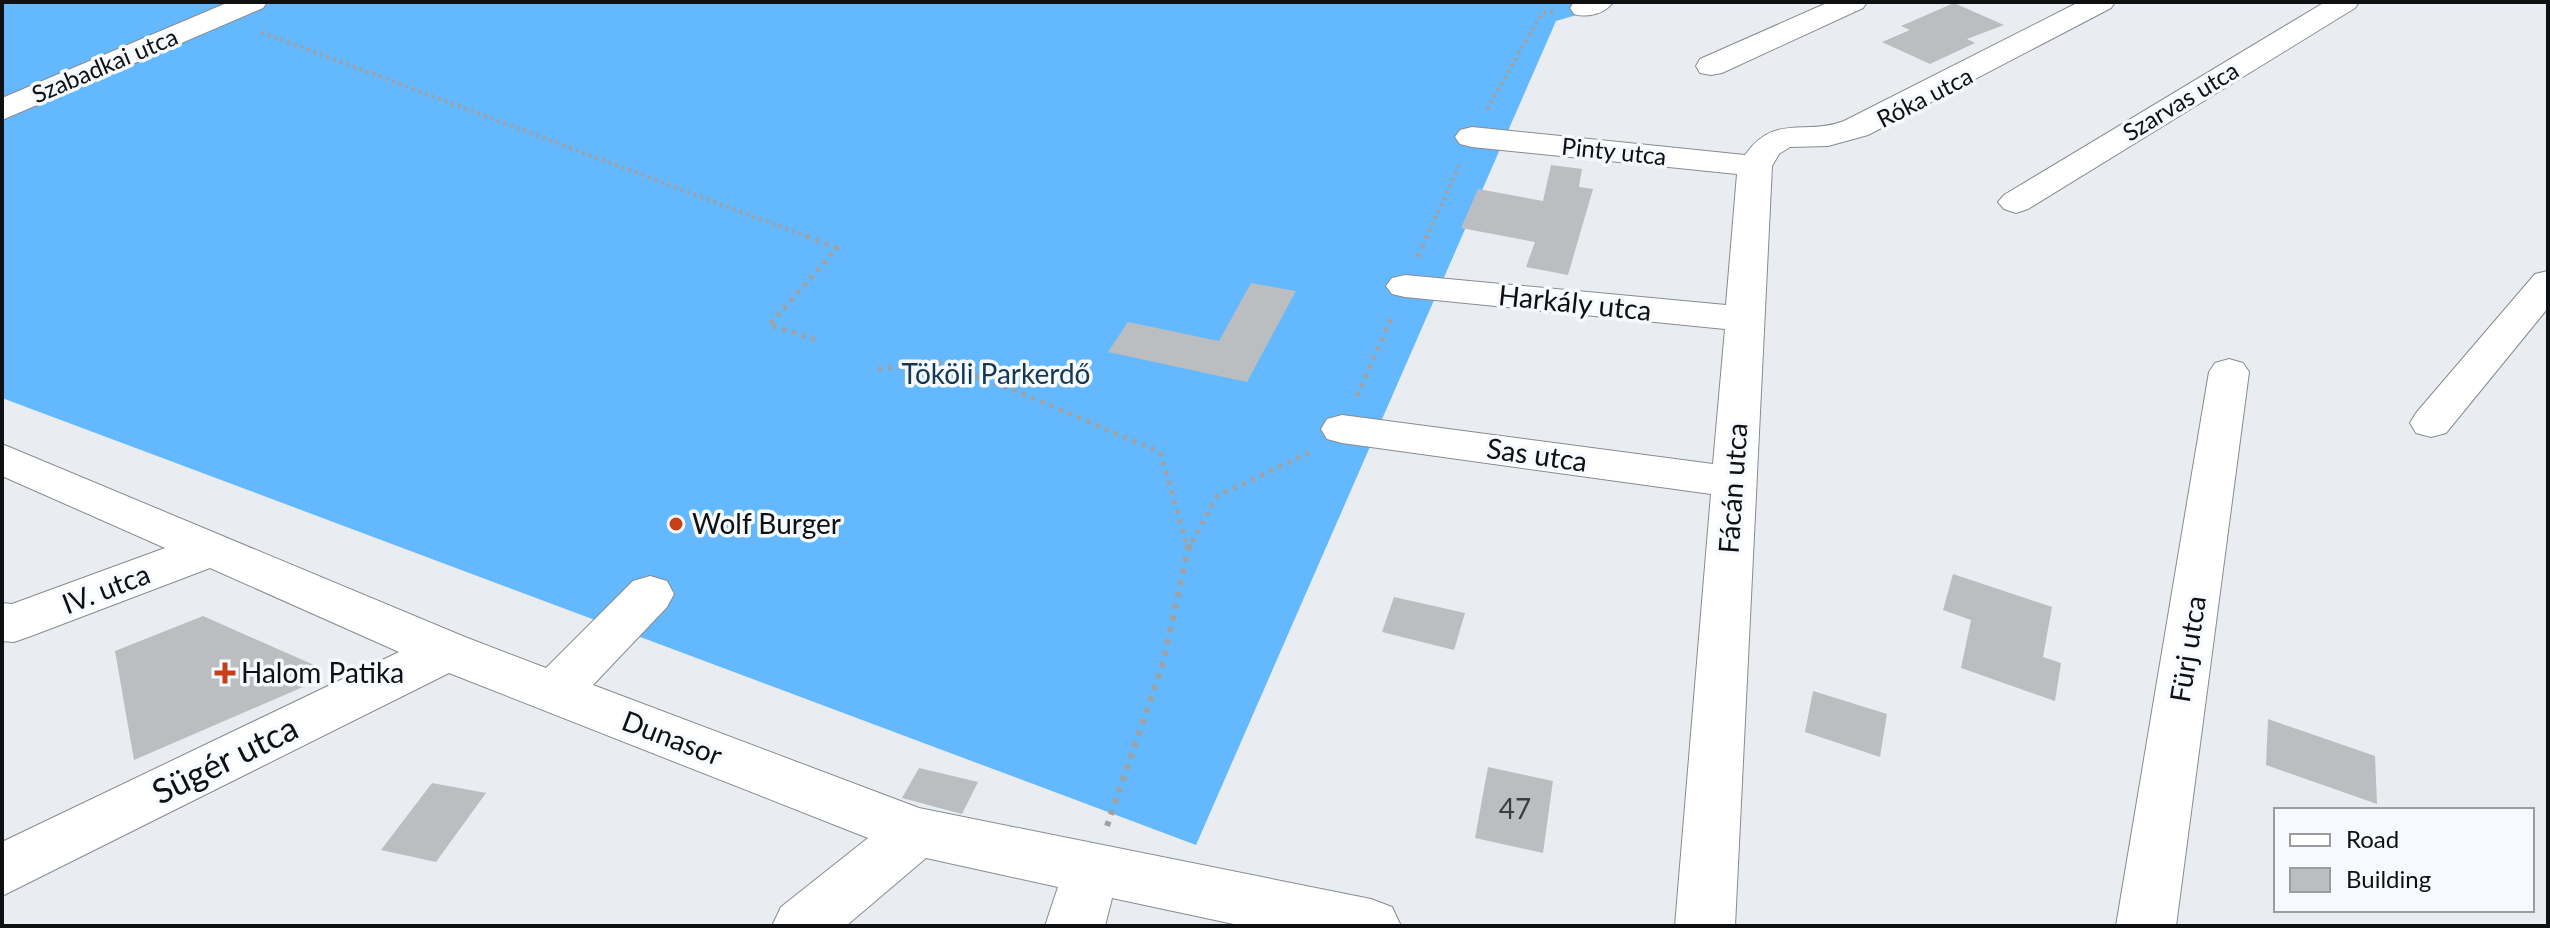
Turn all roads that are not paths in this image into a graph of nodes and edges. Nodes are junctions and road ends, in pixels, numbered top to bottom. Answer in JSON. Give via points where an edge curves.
{"nodes":[{"id":1,"x":253,"y":2,"type":"edge"},
{"id":2,"x":1853,"y":2,"type":"edge"},
{"id":3,"x":2101,"y":2,"type":"edge"},
{"id":4,"x":2109,"y":2,"type":"edge"},
{"id":5,"x":2345,"y":2,"type":"edge"},
{"id":6,"x":1711,"y":66,"type":"dead end"},
{"id":7,"x":2,"y":110,"type":"edge"},
{"id":8,"x":1856,"y":128,"type":"junction"},
{"id":9,"x":1472,"y":137,"type":"dead end"},
{"id":10,"x":1755,"y":166,"type":"junction"},
{"id":11,"x":2016,"y":202,"type":"dead end"},
{"id":12,"x":2548,"y":282,"type":"edge"},
{"id":13,"x":1405,"y":286,"type":"dead end"},
{"id":14,"x":1745,"y":319,"type":"junction"},
{"id":15,"x":2534,"y":325,"type":"edge"},
{"id":16,"x":2229,"y":372,"type":"dead end"},
{"id":17,"x":2431,"y":423,"type":"dead end"},
{"id":18,"x":1342,"y":429,"type":"dead end"},
{"id":19,"x":2,"y":459,"type":"edge"},
{"id":20,"x":1732,"y":482,"type":"junction"},
{"id":21,"x":210,"y":550,"type":"junction"},
{"id":22,"x":650,"y":594,"type":"dead end"},
{"id":23,"x":2,"y":622,"type":"edge"},
{"id":24,"x":447,"y":651,"type":"junction"},
{"id":25,"x":555,"y":692,"type":"junction"},
{"id":26,"x":917,"y":832,"type":"junction"},
{"id":27,"x":1092,"y":868,"type":"junction"},
{"id":28,"x":2,"y":870,"type":"edge"},
{"id":29,"x":802,"y":926,"type":"edge"},
{"id":30,"x":1075,"y":926,"type":"edge"},
{"id":31,"x":1371,"y":926,"type":"edge"},
{"id":32,"x":1705,"y":926,"type":"edge"},
{"id":33,"x":2146,"y":926,"type":"edge"}],
"edges":[{"from":1,"to":7,"type":"street","name":"Szabadkai utca"},
{"from":2,"to":6,"type":"street"},
{"from":3,"to":8,"type":"street","name":"Róka utca"},
{"from":4,"to":8,"type":"street","name":"Róka utca","via":[[1862,131]]},
{"from":5,"to":11,"type":"street","name":"Szarvas utca"},
{"from":8,"to":10,"type":"street","via":[[1830,136],[1774,140]]},
{"from":9,"to":10,"type":"street","name":"Pinty utca"},
{"from":10,"to":14,"type":"street","name":"Fácán utca"},
{"from":12,"to":15,"type":"street"},
{"from":13,"to":14,"type":"street","name":"Harkály utca"},
{"from":14,"to":20,"type":"street","name":"Fácán utca"},
{"from":15,"to":17,"type":"street"},
{"from":16,"to":33,"type":"street","name":"Fürj utca"},
{"from":18,"to":20,"type":"street","name":"Sas utca"},
{"from":19,"to":21,"type":"street","name":"Dunasor"},
{"from":20,"to":32,"type":"street","name":"Fácán utca"},
{"from":21,"to":23,"type":"street","name":"IV. utca","via":[[14,623]]},
{"from":21,"to":24,"type":"street","name":"Dunasor"},
{"from":22,"to":25,"type":"street"},
{"from":24,"to":25,"type":"street","name":"Dunasor"},
{"from":24,"to":28,"type":"street","name":"Sügér utca"},
{"from":25,"to":26,"type":"street","name":"Dunasor"},
{"from":26,"to":27,"type":"street","name":"Dunasor"},
{"from":26,"to":29,"type":"street"},
{"from":27,"to":30,"type":"street"},
{"from":27,"to":31,"type":"street","name":"Dunasor"}]}
